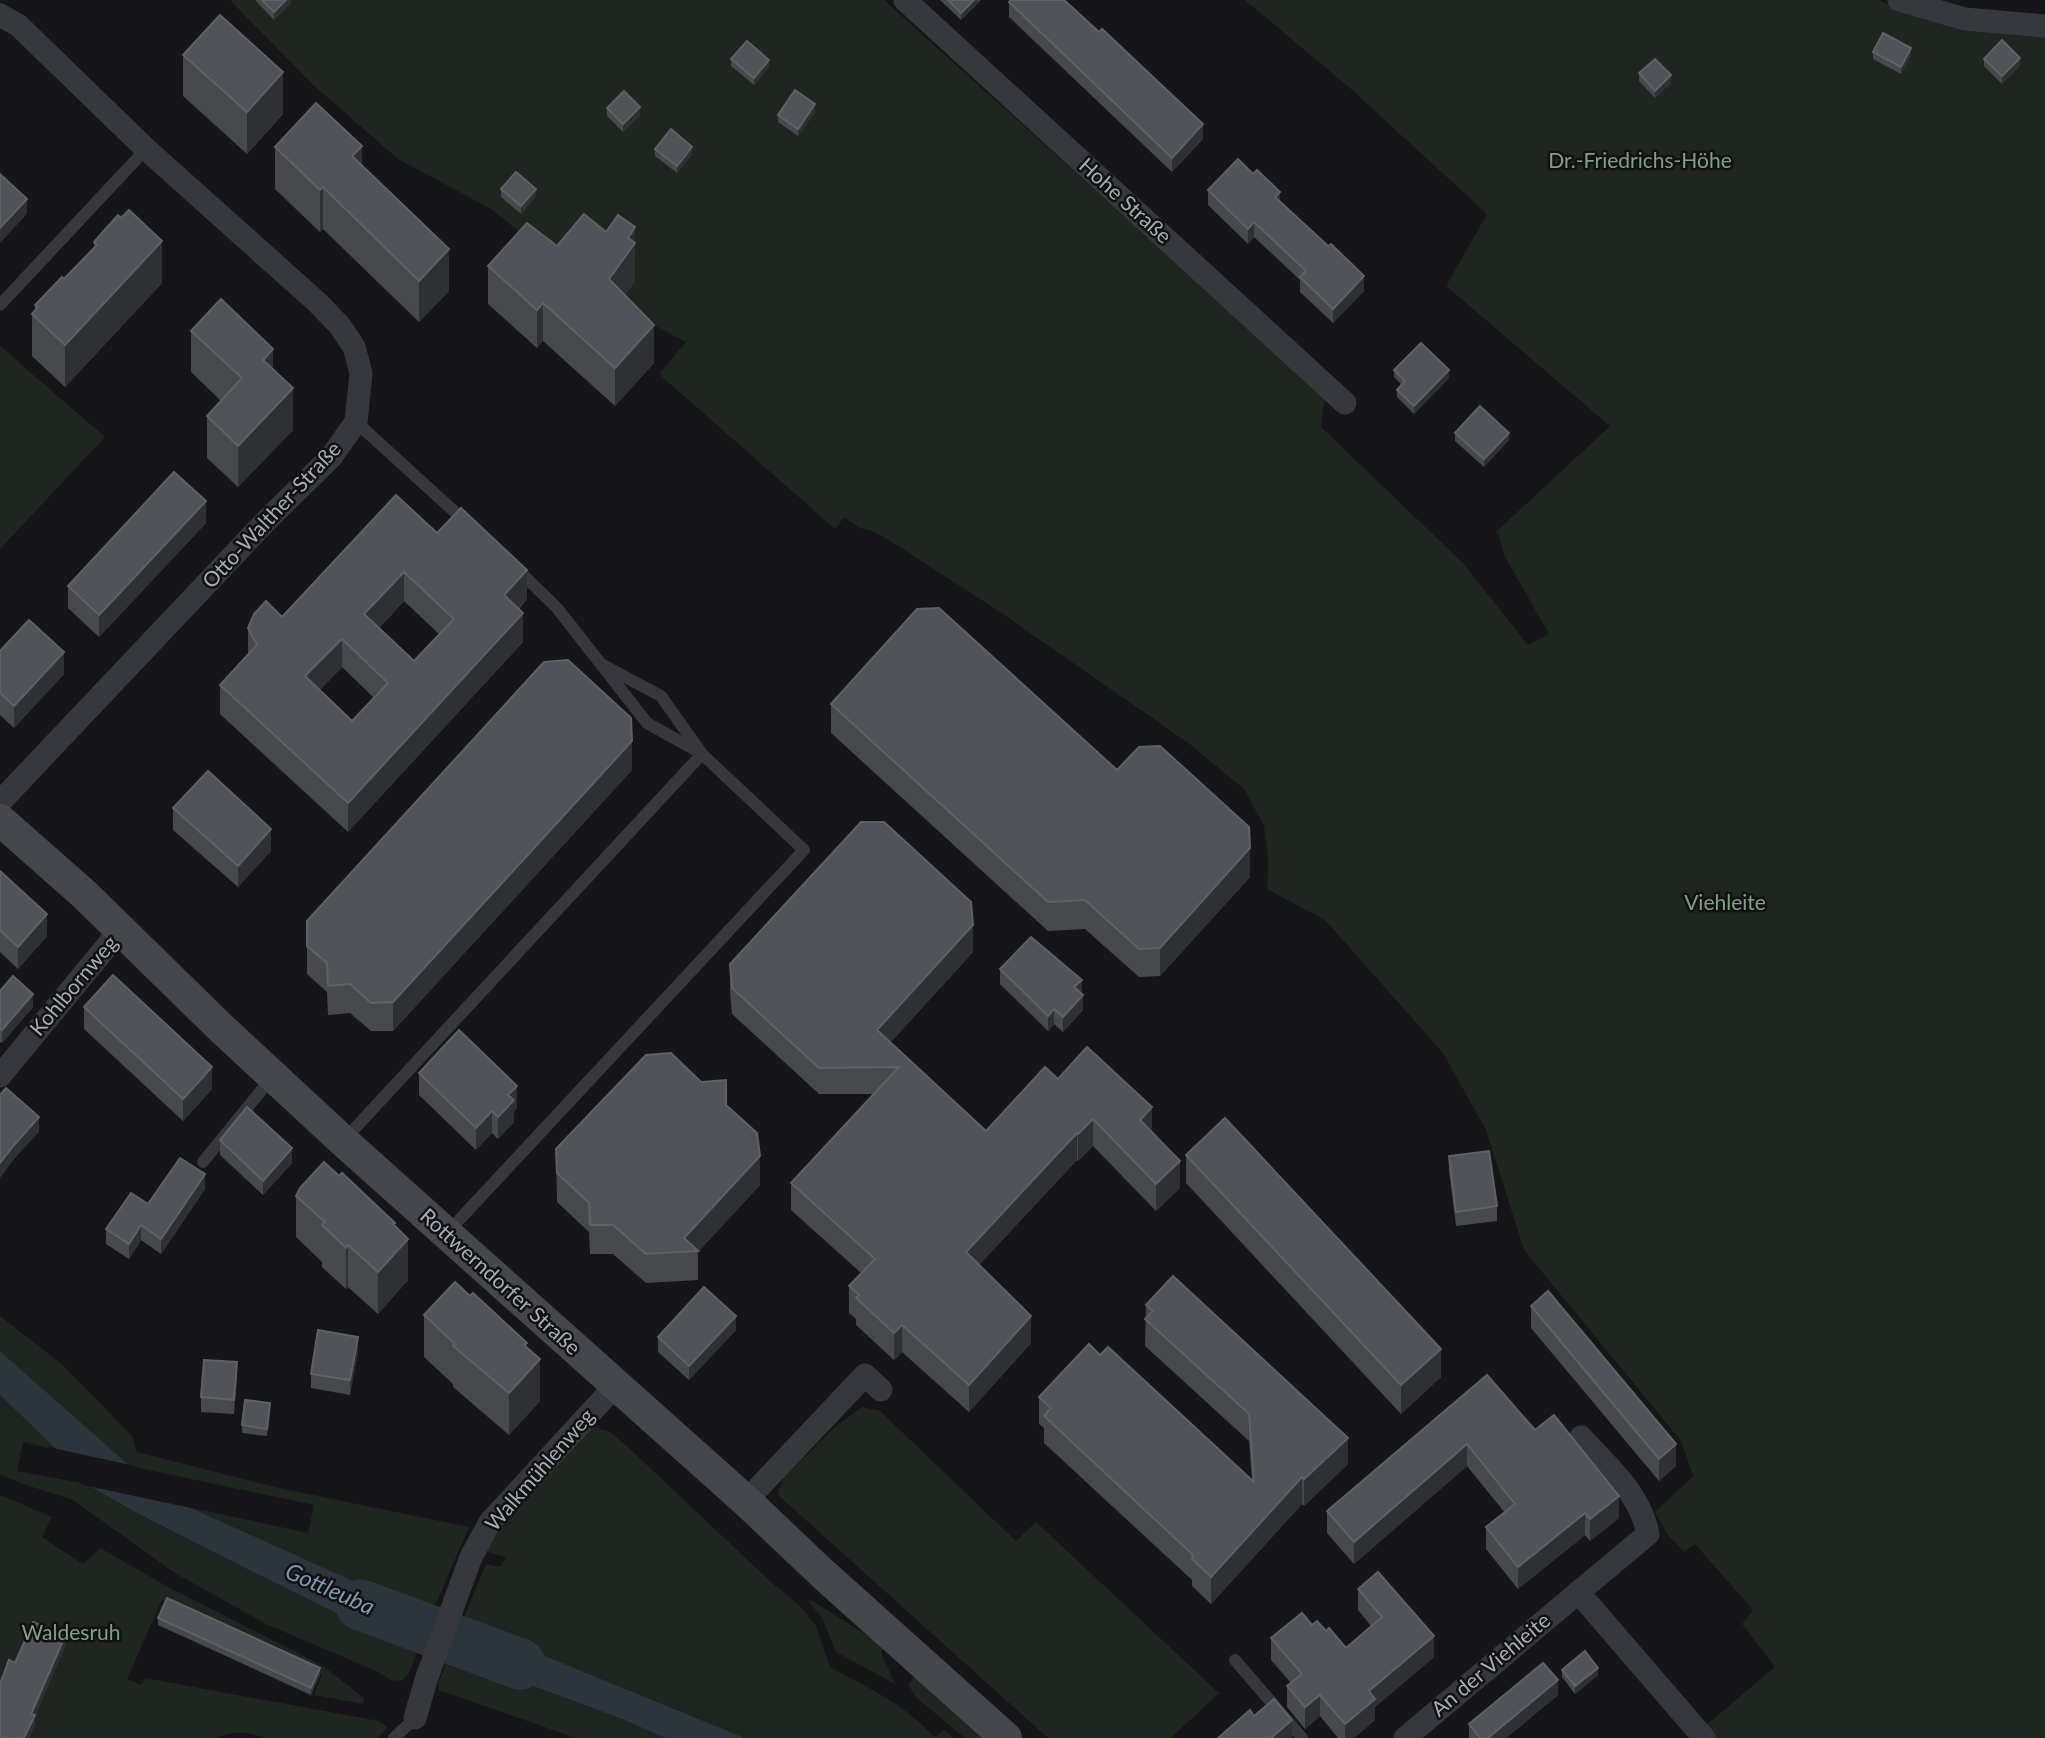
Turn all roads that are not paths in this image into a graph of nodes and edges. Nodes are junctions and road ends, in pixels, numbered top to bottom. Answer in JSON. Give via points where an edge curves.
{"nodes":[{"id":1,"x":905,"y":0,"type":"edge"},
{"id":2,"x":1899,"y":0,"type":"edge"},
{"id":3,"x":0,"y":15,"type":"edge"},
{"id":4,"x":2045,"y":26,"type":"edge"},
{"id":5,"x":146,"y":149,"type":"junction"},
{"id":6,"x":0,"y":305,"type":"edge"},
{"id":7,"x":1345,"y":402,"type":"dead end"},
{"id":8,"x":356,"y":422,"type":"junction"},
{"id":9,"x":479,"y":534,"type":"edge"},
{"id":10,"x":506,"y":559,"type":"edge"},
{"id":11,"x":603,"y":664,"type":"junction"},
{"id":12,"x":702,"y":754,"type":"junction"},
{"id":13,"x":0,"y":802,"type":"edge"},
{"id":14,"x":0,"y":820,"type":"edge"},
{"id":15,"x":121,"y":929,"type":"junction"},
{"id":16,"x":0,"y":1076,"type":"edge"},
{"id":17,"x":273,"y":1076,"type":"junction"},
{"id":18,"x":343,"y":1141,"type":"junction"},
{"id":19,"x":203,"y":1162,"type":"dead end"},
{"id":20,"x":446,"y":1234,"type":"junction"},
{"id":21,"x":616,"y":1385,"type":"junction"},
{"id":22,"x":881,"y":1390,"type":"dead end"},
{"id":23,"x":1581,"y":1437,"type":"dead end"},
{"id":24,"x":746,"y":1501,"type":"junction"},
{"id":25,"x":1578,"y":1592,"type":"junction"},
{"id":26,"x":1235,"y":1660,"type":"dead end"},
{"id":27,"x":415,"y":1718,"type":"joint"},
{"id":28,"x":394,"y":1738,"type":"edge"},
{"id":29,"x":1006,"y":1738,"type":"edge"},
{"id":30,"x":1302,"y":1738,"type":"edge"},
{"id":31,"x":1405,"y":1738,"type":"edge"},
{"id":32,"x":1704,"y":1738,"type":"edge"}],
"edges":[{"from":1,"to":7,"type":"street","name":"Hohe Straße"},
{"from":2,"to":4,"type":"street","via":[[1965,19]]},
{"from":3,"to":5,"type":"street","name":"Otto-Walther-Straße","via":[[18,25]]},
{"from":5,"to":6,"type":"lane"},
{"from":5,"to":8,"type":"street","name":"Otto-Walther-Straße","via":[[340,326],[354,346],[361,373]]},
{"from":8,"to":9,"type":"lane"},
{"from":8,"to":13,"type":"street","name":"Otto-Walther-Straße","via":[[331,457]]},
{"from":10,"to":11,"type":"lane","via":[[557,608]]},
{"from":11,"to":12,"type":"lane","via":[[647,723]]},
{"from":11,"to":12,"type":"lane","via":[[661,696]]},
{"from":12,"to":18,"type":"lane"},
{"from":12,"to":20,"type":"lane","via":[[804,850]]},
{"from":14,"to":15,"type":"main road","name":"Rottwerndorfer Straße"},
{"from":15,"to":16,"type":"street","name":"Kohlbornweg"},
{"from":15,"to":17,"type":"main road","name":"Rottwerndorfer Straße"},
{"from":17,"to":18,"type":"main road","name":"Rottwerndorfer Straße"},
{"from":17,"to":19,"type":"lane"},
{"from":18,"to":20,"type":"main road","name":"Rottwerndorfer Straße"},
{"from":20,"to":21,"type":"main road","name":"Rottwerndorfer Straße"},
{"from":21,"to":24,"type":"main road","name":"Rottwerndorfer Straße"},
{"from":21,"to":27,"type":"street","name":"Walkmühlenweg","via":[[490,1521],[471,1557]]},
{"from":22,"to":24,"type":"street","via":[[865,1376]]},
{"from":23,"to":25,"type":"street","name":"An der Viehleite","via":[[1634,1494],[1648,1534]]},
{"from":24,"to":29,"type":"main road","name":"Rottwerndorfer Straße"},
{"from":25,"to":31,"type":"street","name":"An der Viehleite"},
{"from":25,"to":32,"type":"street"},
{"from":26,"to":30,"type":"lane"},
{"from":27,"to":28,"type":"lane"}]}
